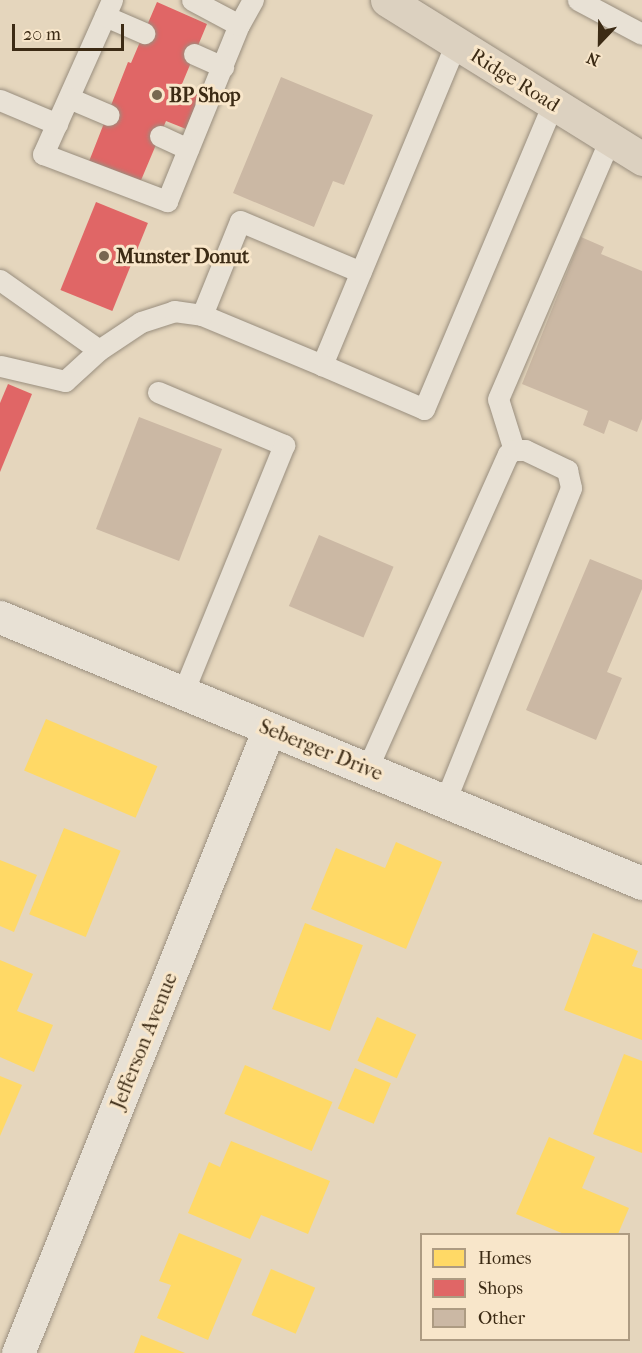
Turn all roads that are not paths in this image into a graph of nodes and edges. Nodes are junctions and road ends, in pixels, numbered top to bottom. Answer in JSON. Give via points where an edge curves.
{"nodes":[{"id":1,"x":192,"y":0,"type":"edge"},
{"id":2,"x":253,"y":0,"type":"edge"},
{"id":3,"x":387,"y":0,"type":"edge"},
{"id":4,"x":582,"y":1,"type":"edge"},
{"id":5,"x":109,"y":8,"type":"edge"},
{"id":6,"x":240,"y":25,"type":"junction"},
{"id":7,"x":144,"y":33,"type":"dead end"},
{"id":8,"x":642,"y":34,"type":"edge"},
{"id":9,"x":456,"y":43,"type":"junction"},
{"id":10,"x":194,"y":54,"type":"dead end"},
{"id":11,"x":222,"y":67,"type":"junction"},
{"id":12,"x":69,"y":98,"type":"junction"},
{"id":13,"x":0,"y":100,"type":"edge"},
{"id":14,"x":553,"y":103,"type":"junction"},
{"id":15,"x":109,"y":115,"type":"dead end"},
{"id":16,"x":57,"y":123,"type":"junction"},
{"id":17,"x":160,"y":136,"type":"dead end"},
{"id":18,"x":610,"y":139,"type":"junction"},
{"id":19,"x":188,"y":149,"type":"junction"},
{"id":20,"x":642,"y":159,"type":"edge"},
{"id":21,"x":361,"y":272,"type":"junction"},
{"id":22,"x":0,"y":280,"type":"edge"},
{"id":23,"x":202,"y":315,"type":"junction"},
{"id":24,"x":99,"y":350,"type":"junction"},
{"id":25,"x":321,"y":365,"type":"junction"},
{"id":26,"x":0,"y":367,"type":"edge"},
{"id":27,"x":158,"y":392,"type":"dead end"},
{"id":28,"x":514,"y":450,"type":"junction"},
{"id":29,"x":0,"y":617,"type":"edge"},
{"id":30,"x":183,"y":693,"type":"junction"},
{"id":31,"x":269,"y":729,"type":"junction"},
{"id":32,"x":367,"y":769,"type":"junction"},
{"id":33,"x":445,"y":801,"type":"junction"},
{"id":34,"x":642,"y":883,"type":"edge"},
{"id":35,"x":18,"y":1353,"type":"edge"}],
"edges":[{"from":1,"to":6,"type":"lane"},
{"from":2,"to":6,"type":"lane"},
{"from":3,"to":9,"type":"main road","name":"Ridge Road"},
{"from":4,"to":8,"type":"lane"},
{"from":5,"to":7,"type":"lane"},
{"from":5,"to":12,"type":"lane"},
{"from":6,"to":11,"type":"lane"},
{"from":9,"to":14,"type":"main road","name":"Ridge Road"},
{"from":9,"to":21,"type":"lane"},
{"from":10,"to":11,"type":"lane"},
{"from":11,"to":19,"type":"lane"},
{"from":12,"to":15,"type":"lane"},
{"from":12,"to":16,"type":"lane"},
{"from":13,"to":16,"type":"lane"},
{"from":14,"to":18,"type":"main road","name":"Ridge Road"},
{"from":14,"to":25,"type":"lane","via":[[424,409]]},
{"from":16,"to":19,"type":"lane","via":[[43,154],[167,201]]},
{"from":17,"to":19,"type":"lane"},
{"from":18,"to":20,"type":"main road","name":"Ridge Road"},
{"from":18,"to":28,"type":"lane","via":[[498,399]]},
{"from":21,"to":23,"type":"lane","via":[[240,221]]},
{"from":21,"to":25,"type":"lane"},
{"from":22,"to":24,"type":"lane"},
{"from":23,"to":24,"type":"lane","via":[[174,311],[141,322]]},
{"from":23,"to":25,"type":"lane"},
{"from":24,"to":26,"type":"lane","via":[[65,381]]},
{"from":27,"to":30,"type":"lane","via":[[284,445]]},
{"from":28,"to":32,"type":"lane","via":[[508,454]]},
{"from":28,"to":33,"type":"lane","via":[[525,450],[567,470],[572,488]]},
{"from":29,"to":30,"type":"street","name":"Seberger Drive"},
{"from":30,"to":31,"type":"street","name":"Seberger Drive"},
{"from":31,"to":32,"type":"street","name":"Seberger Drive"},
{"from":31,"to":35,"type":"street","name":"Jefferson Avenue"},
{"from":32,"to":33,"type":"street","name":"Seberger Drive"},
{"from":33,"to":34,"type":"street","name":"Seberger Drive"}]}
